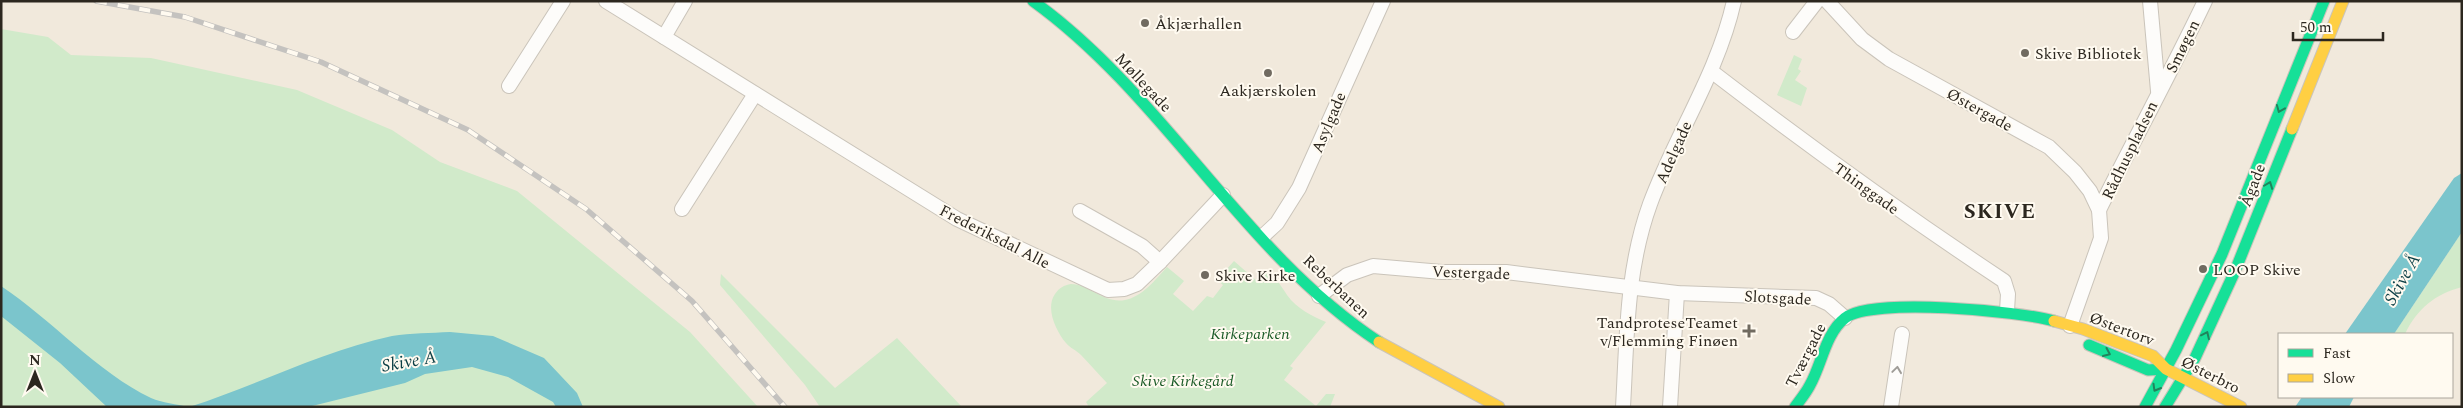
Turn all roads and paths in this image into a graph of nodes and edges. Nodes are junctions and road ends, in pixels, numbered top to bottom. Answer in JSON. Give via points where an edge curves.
{"nodes":[{"id":1,"x":563,"y":1,"type":"edge"},
{"id":2,"x":606,"y":1,"type":"edge"},
{"id":3,"x":685,"y":1,"type":"edge"},
{"id":4,"x":1033,"y":1,"type":"edge"},
{"id":5,"x":1383,"y":1,"type":"edge"},
{"id":6,"x":1734,"y":1,"type":"edge"},
{"id":7,"x":1817,"y":1,"type":"edge"},
{"id":8,"x":1827,"y":1,"type":"edge"},
{"id":9,"x":2150,"y":1,"type":"edge"},
{"id":10,"x":2205,"y":1,"type":"edge"},
{"id":11,"x":2324,"y":1,"type":"edge"},
{"id":12,"x":2343,"y":1,"type":"edge"},
{"id":13,"x":1793,"y":32,"type":"dead end"},
{"id":14,"x":664,"y":36,"type":"junction"},
{"id":15,"x":1710,"y":71,"type":"junction"},
{"id":16,"x":509,"y":86,"type":"dead end"},
{"id":17,"x":2158,"y":91,"type":"junction"},
{"id":18,"x":755,"y":94,"type":"junction"},
{"id":19,"x":1222,"y":195,"type":"junction"},
{"id":20,"x":682,"y":209,"type":"dead end"},
{"id":21,"x":2099,"y":210,"type":"junction"},
{"id":22,"x":1080,"y":211,"type":"dead end"},
{"id":23,"x":1263,"y":236,"type":"junction"},
{"id":24,"x":1160,"y":262,"type":"junction"},
{"id":25,"x":1630,"y":288,"type":"junction"},
{"id":26,"x":1676,"y":292,"type":"junction"},
{"id":27,"x":1320,"y":296,"type":"junction"},
{"id":28,"x":2007,"y":311,"type":"junction"},
{"id":29,"x":1845,"y":318,"type":"junction"},
{"id":30,"x":2070,"y":326,"type":"junction"},
{"id":31,"x":1902,"y":334,"type":"dead end"},
{"id":32,"x":2166,"y":369,"type":"junction"},
{"id":33,"x":2183,"y":378,"type":"junction"},
{"id":34,"x":1499,"y":407,"type":"edge"},
{"id":35,"x":1623,"y":407,"type":"edge"},
{"id":36,"x":1670,"y":407,"type":"edge"},
{"id":37,"x":1795,"y":407,"type":"edge"},
{"id":38,"x":1891,"y":407,"type":"edge"},
{"id":39,"x":2145,"y":407,"type":"edge"},
{"id":40,"x":2165,"y":407,"type":"edge"},
{"id":41,"x":2241,"y":407,"type":"edge"}],
"edges":[{"from":1,"to":16,"type":"street"},
{"from":2,"to":14,"type":"street","name":"Frederiksdal Alle"},
{"from":3,"to":14,"type":"street"},
{"from":4,"to":19,"type":"street","name":"Møllegade","via":[[1084,41]]},
{"from":5,"to":23,"type":"street","name":"Asylgade","via":[[1299,188],[1277,223]]},
{"from":6,"to":15,"type":"street","name":"Adelgade"},
{"from":7,"to":13,"type":"street"},
{"from":8,"to":21,"type":"street","name":"Østergade","via":[[1862,38],[1889,59],[2049,147],[2075,172],[2090,191]]},
{"from":9,"to":17,"type":"street"},
{"from":10,"to":17,"type":"street","name":"Smøgen","via":[[2172,70]]},
{"from":11,"to":32,"type":"street","name":"Ågade","one_way":true,"via":[[2222,254]]},
{"from":33,"to":12,"type":"street","name":"Ågade","one_way":true,"via":[[2235,271]]},
{"from":14,"to":18,"type":"street","name":"Frederiksdal Alle"},
{"from":15,"to":25,"type":"street","name":"Adelgade","via":[[1650,203],[1635,254]]},
{"from":15,"to":28,"type":"street","name":"Thinggade","via":[[1906,216],[2004,281],[2008,294]]},
{"from":17,"to":21,"type":"street","name":"Rådhuspladsen"},
{"from":18,"to":20,"type":"street"},
{"from":18,"to":24,"type":"street","name":"Frederiksdal Alle","via":[[957,219],[1108,290],[1134,285]]},
{"from":19,"to":23,"type":"street","name":"Reberbanen"},
{"from":19,"to":24,"type":"street","name":"Frederiksdal Alle"},
{"from":21,"to":30,"type":"street","name":"Østergade","via":[[2101,238]]},
{"from":22,"to":24,"type":"street","via":[[1142,246]]},
{"from":23,"to":27,"type":"street","name":"Reberbanen"},
{"from":25,"to":26,"type":"street","name":"Slotsgade"},
{"from":25,"to":27,"type":"street","name":"Vestergade","via":[[1506,272],[1442,272],[1373,266],[1347,275]]},
{"from":25,"to":35,"type":"street","name":"Adelgade"},
{"from":26,"to":29,"type":"street","name":"Slotsgade","via":[[1816,298],[1830,304]]},
{"from":26,"to":36,"type":"street"},
{"from":27,"to":34,"type":"street","name":"Reberbanen","via":[[1368,335]]},
{"from":28,"to":29,"type":"street","via":[[1874,307]]},
{"from":28,"to":30,"type":"street","name":"Østertorv","via":[[2039,316]]},
{"from":29,"to":37,"type":"street","name":"Tværgade","via":[[1831,334],[1810,386]]},
{"from":30,"to":32,"type":"street","name":"Østertorv","via":[[2076,339],[2098,349],[2148,370]]},
{"from":38,"to":31,"type":"street","one_way":true},
{"from":32,"to":33,"type":"street","name":"Østerbro"},
{"from":32,"to":39,"type":"street","name":"Ågade","one_way":true},
{"from":33,"to":40,"type":"street","name":"Ågade"},
{"from":33,"to":41,"type":"street","name":"Østerbro"}]}
